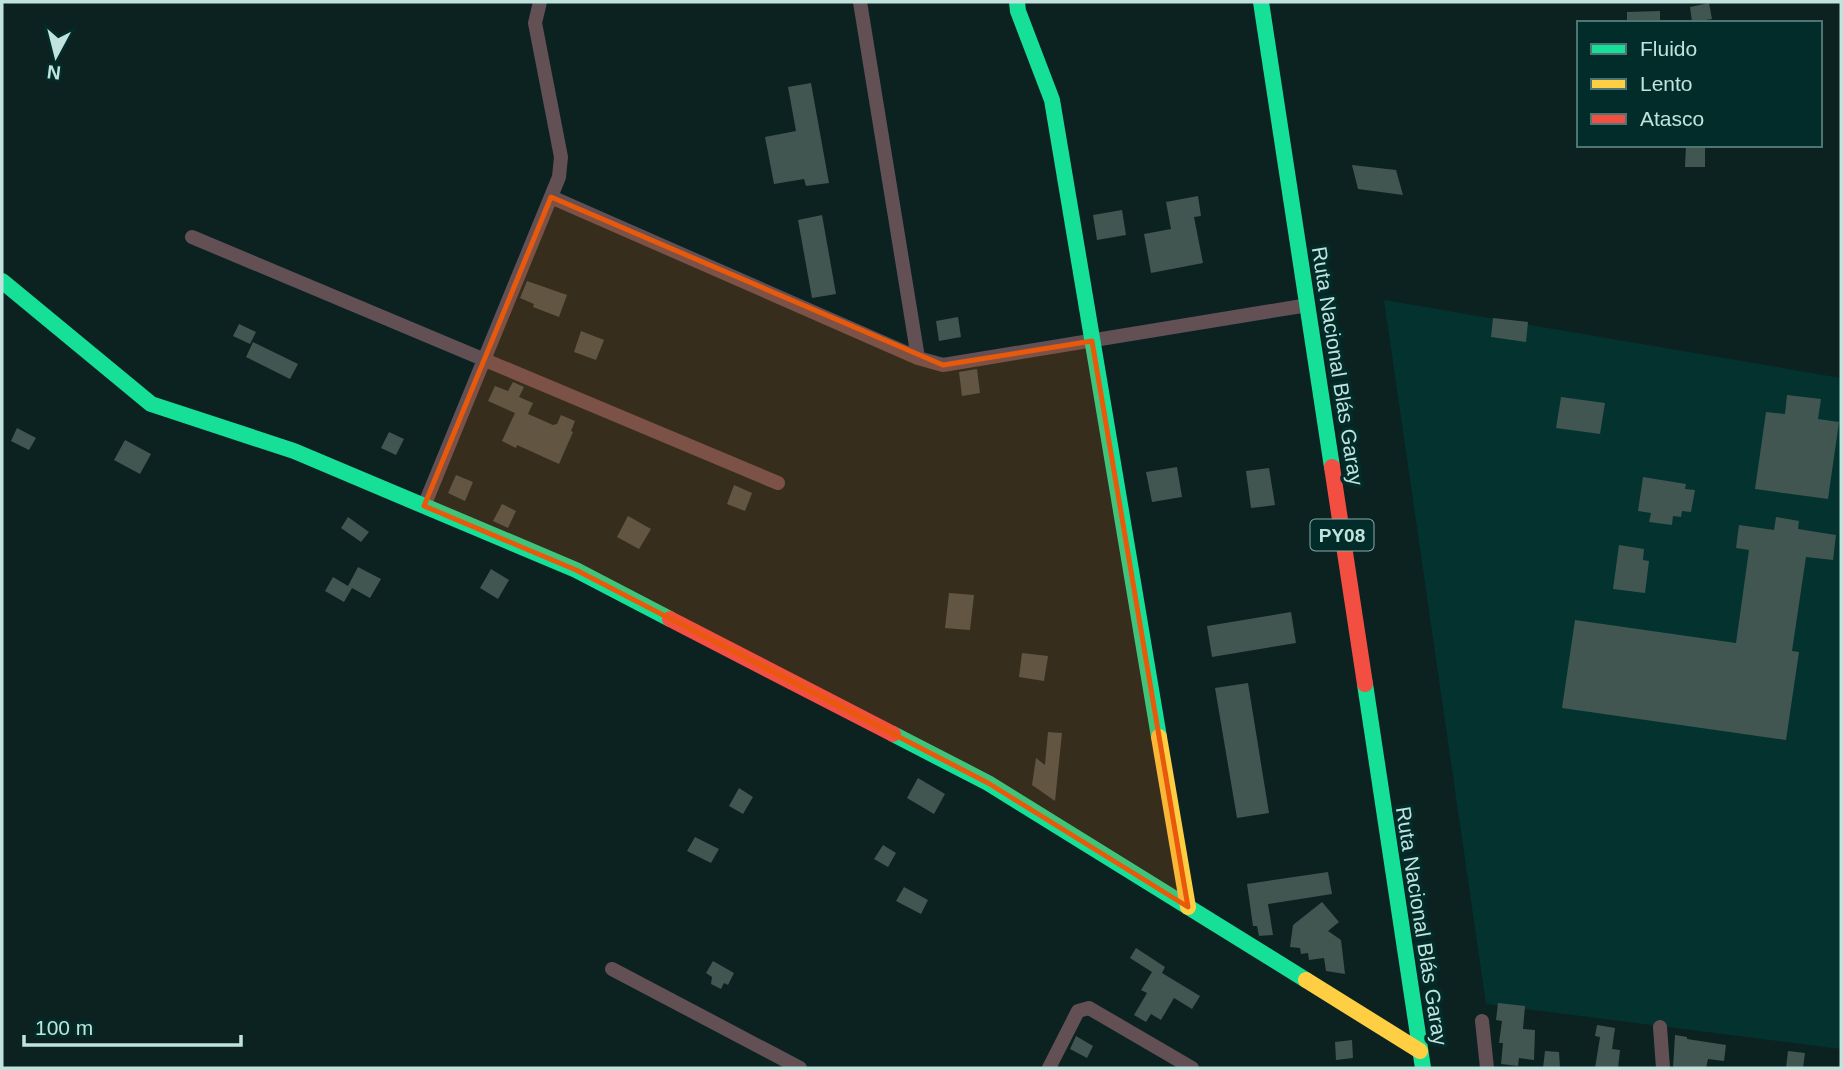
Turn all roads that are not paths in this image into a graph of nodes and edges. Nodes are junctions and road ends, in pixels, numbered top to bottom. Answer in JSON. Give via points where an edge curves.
{"nodes":[{"id":1,"x":540,"y":2,"type":"edge"},
{"id":2,"x":860,"y":2,"type":"edge"},
{"id":3,"x":1017,"y":2,"type":"edge"},
{"id":4,"x":1261,"y":2,"type":"edge"},
{"id":5,"x":551,"y":197,"type":"junction"},
{"id":6,"x":192,"y":237,"type":"dead end"},
{"id":7,"x":2,"y":281,"type":"edge"},
{"id":8,"x":1308,"y":305,"type":"junction"},
{"id":9,"x":1092,"y":341,"type":"junction"},
{"id":10,"x":918,"y":358,"type":"junction"},
{"id":11,"x":484,"y":360,"type":"junction"},
{"id":12,"x":778,"y":483,"type":"dead end"},
{"id":13,"x":424,"y":506,"type":"junction"},
{"id":14,"x":1188,"y":907,"type":"junction"},
{"id":15,"x":612,"y":970,"type":"dead end"},
{"id":16,"x":1482,"y":1021,"type":"dead end"},
{"id":17,"x":1660,"y":1027,"type":"dead end"},
{"id":18,"x":1420,"y":1052,"type":"junction"},
{"id":19,"x":800,"y":1068,"type":"edge"},
{"id":20,"x":1049,"y":1068,"type":"edge"},
{"id":21,"x":1192,"y":1068,"type":"edge"},
{"id":22,"x":1423,"y":1068,"type":"edge"},
{"id":23,"x":1487,"y":1068,"type":"edge"},
{"id":24,"x":1663,"y":1068,"type":"edge"}],
"edges":[{"from":1,"to":5,"type":"street","via":[[535,23],[561,157]]},
{"from":2,"to":10,"type":"street"},
{"from":3,"to":9,"type":"main road","via":[[1052,100]]},
{"from":4,"to":8,"type":"main road","name":"Ruta Nacional Blás Garay","number":"PY08"},
{"from":5,"to":10,"type":"street"},
{"from":5,"to":11,"type":"street"},
{"from":6,"to":11,"type":"street"},
{"from":7,"to":13,"type":"main road","via":[[151,404],[294,451]]},
{"from":8,"to":9,"type":"street"},
{"from":8,"to":18,"type":"main road","name":"Ruta Nacional Blás Garay","number":"PY08"},
{"from":9,"to":10,"type":"street","via":[[943,365]]},
{"from":9,"to":14,"type":"main road"},
{"from":11,"to":12,"type":"street"},
{"from":11,"to":13,"type":"street"},
{"from":13,"to":14,"type":"main road","via":[[576,570],[988,783]]},
{"from":14,"to":18,"type":"main road"},
{"from":15,"to":19,"type":"street"},
{"from":16,"to":23,"type":"street"},
{"from":17,"to":24,"type":"street"},
{"from":18,"to":22,"type":"main road","name":"Ruta Nacional Blás Garay","number":"PY08"},
{"from":20,"to":21,"type":"street","via":[[1078,1011],[1090,1008]]}]}
